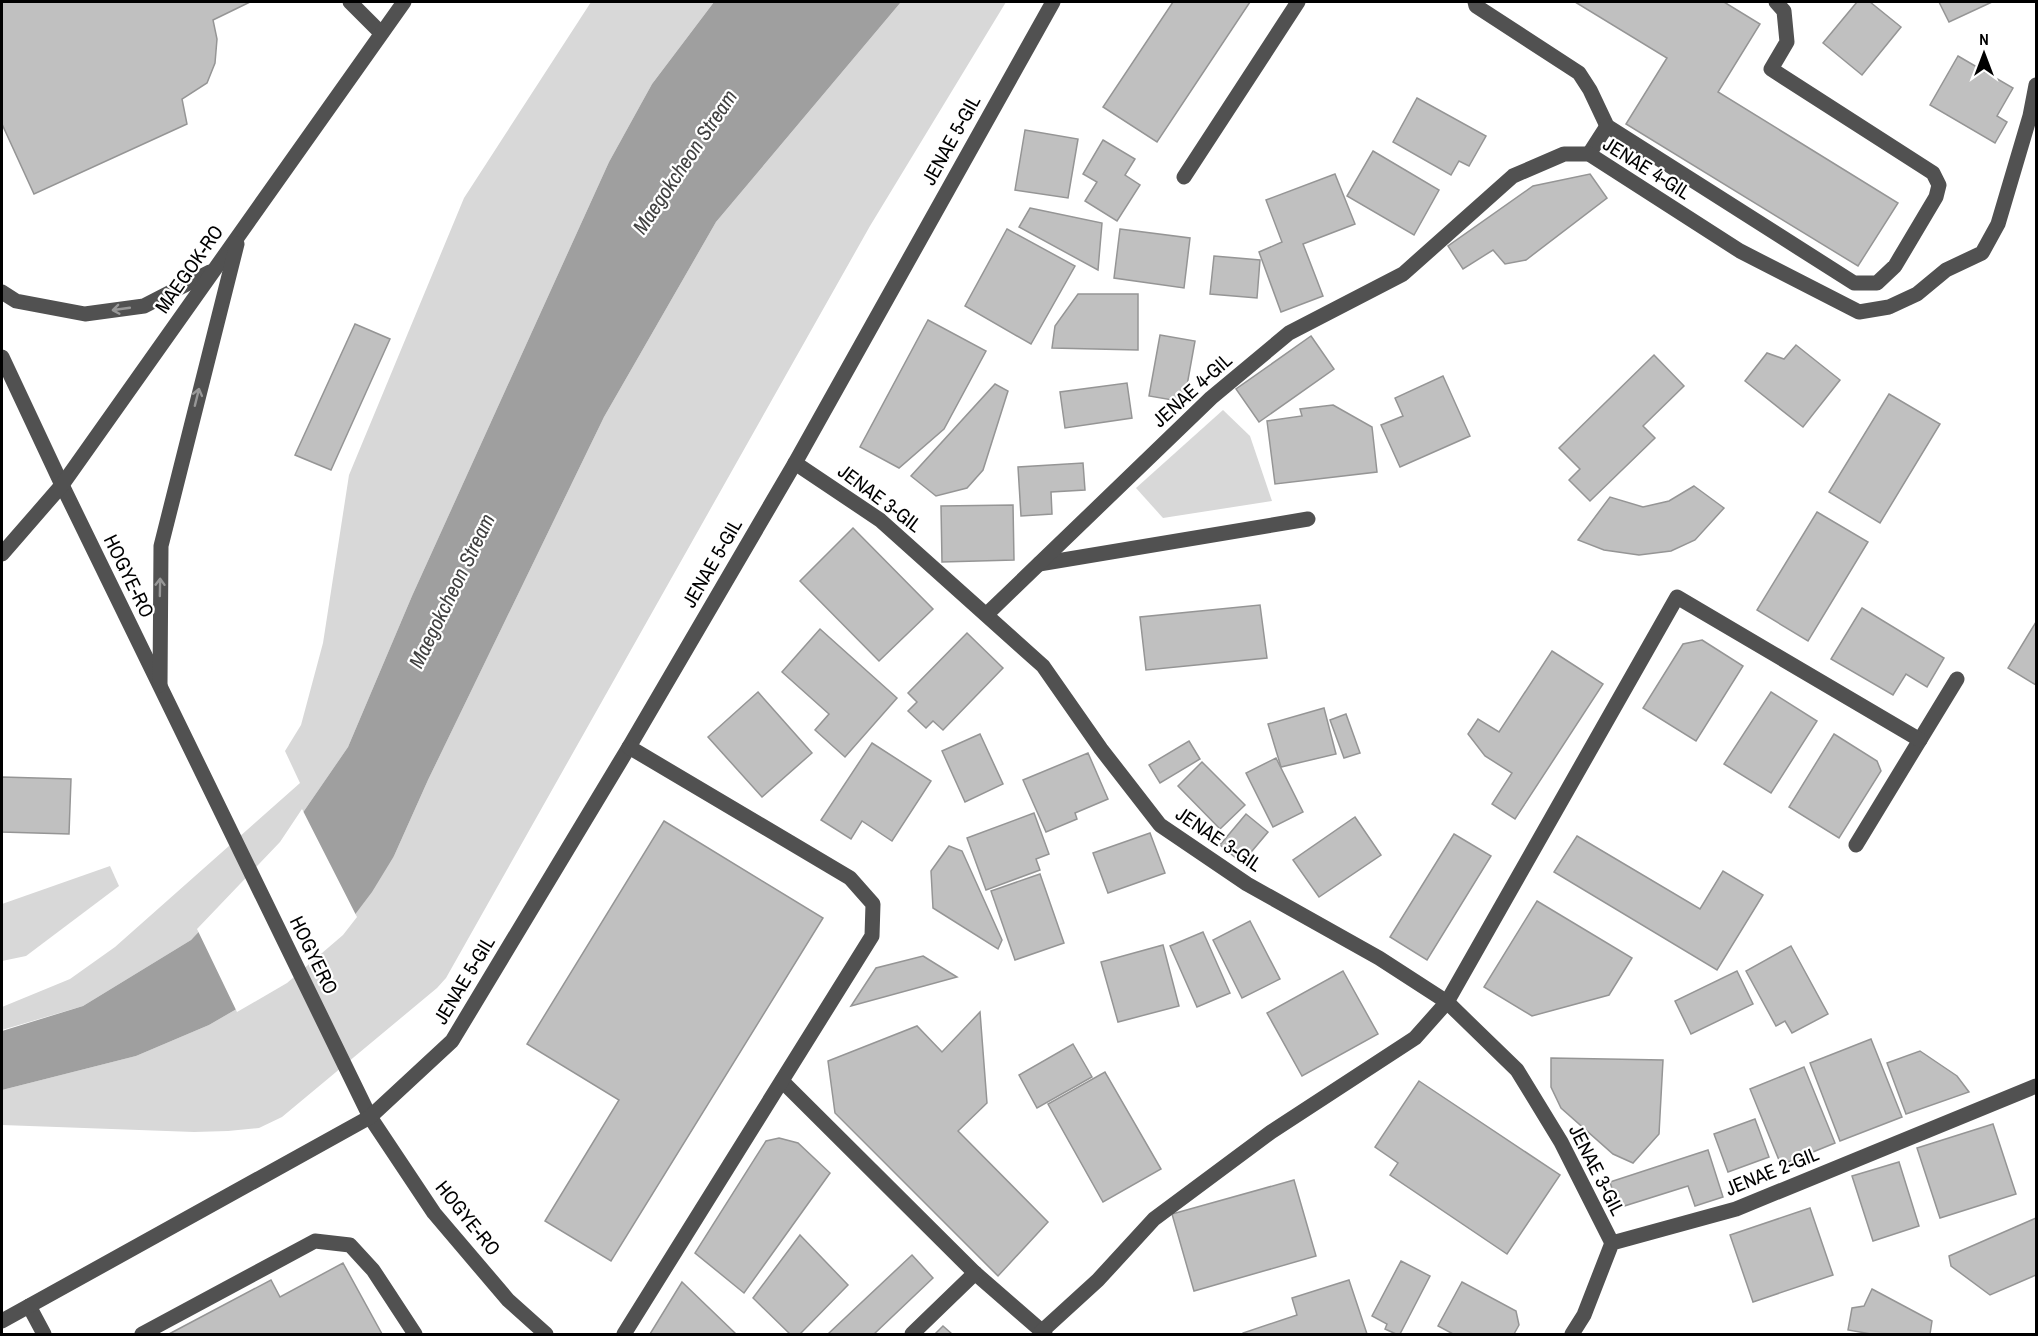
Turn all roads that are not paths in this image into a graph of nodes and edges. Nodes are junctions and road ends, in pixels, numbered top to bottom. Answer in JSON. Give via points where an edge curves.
{"nodes":[{"id":1,"x":350,"y":2,"type":"edge"},
{"id":2,"x":404,"y":2,"type":"edge"},
{"id":3,"x":1053,"y":2,"type":"edge"},
{"id":4,"x":1298,"y":2,"type":"edge"},
{"id":5,"x":1475,"y":2,"type":"edge"},
{"id":6,"x":1776,"y":2,"type":"edge"},
{"id":7,"x":381,"y":33,"type":"junction"},
{"id":8,"x":2037,"y":85,"type":"edge"},
{"id":9,"x":1607,"y":126,"type":"junction"},
{"id":10,"x":1589,"y":154,"type":"junction"},
{"id":11,"x":1184,"y":177,"type":"dead end"},
{"id":12,"x":239,"y":235,"type":"junction"},
{"id":13,"x":213,"y":271,"type":"junction"},
{"id":14,"x":2,"y":292,"type":"edge"},
{"id":15,"x":2,"y":357,"type":"edge"},
{"id":16,"x":795,"y":463,"type":"junction"},
{"id":17,"x":62,"y":485,"type":"junction"},
{"id":18,"x":1308,"y":519,"type":"dead end"},
{"id":19,"x":2,"y":554,"type":"edge"},
{"id":20,"x":1039,"y":564,"type":"junction"},
{"id":21,"x":987,"y":614,"type":"junction"},
{"id":22,"x":1957,"y":679,"type":"dead end"},
{"id":23,"x":160,"y":688,"type":"junction"},
{"id":24,"x":1920,"y":740,"type":"junction"},
{"id":25,"x":628,"y":747,"type":"junction"},
{"id":26,"x":220,"y":812,"type":"joint"},
{"id":27,"x":1856,"y":845,"type":"dead end"},
{"id":28,"x":1447,"y":1002,"type":"junction"},
{"id":29,"x":782,"y":1081,"type":"junction"},
{"id":30,"x":2037,"y":1086,"type":"edge"},
{"id":31,"x":370,"y":1117,"type":"junction"},
{"id":32,"x":1612,"y":1243,"type":"junction"},
{"id":33,"x":975,"y":1273,"type":"junction"},
{"id":34,"x":29,"y":1306,"type":"junction"},
{"id":35,"x":2,"y":1321,"type":"edge"},
{"id":36,"x":1043,"y":1333,"type":"edge"},
{"id":37,"x":44,"y":1335,"type":"edge"},
{"id":38,"x":142,"y":1335,"type":"edge"},
{"id":39,"x":415,"y":1335,"type":"edge"},
{"id":40,"x":546,"y":1335,"type":"edge"},
{"id":41,"x":624,"y":1335,"type":"edge"},
{"id":42,"x":912,"y":1335,"type":"edge"},
{"id":43,"x":1572,"y":1335,"type":"edge"}],
"edges":[{"from":1,"to":7,"type":"street"},
{"from":2,"to":7,"type":"street","name":"MAEGOK-RO"},
{"from":3,"to":16,"type":"street","name":"JENAE 5-GIL"},
{"from":4,"to":11,"type":"street"},
{"from":5,"to":9,"type":"street","via":[[1579,73]]},
{"from":6,"to":9,"type":"street","via":[[1784,11],[1788,42],[1771,69],[1933,173],[1938,185],[1936,197],[1895,266],[1877,283],[1854,283]]},
{"from":7,"to":12,"type":"street","name":"MAEGOK-RO"},
{"from":8,"to":10,"type":"street","name":"JENAE 4-GIL","via":[[1998,224],[1982,253],[1946,270],[1917,294],[1889,307],[1859,312],[1740,251]]},
{"from":9,"to":10,"type":"street"},
{"from":10,"to":20,"type":"street","name":"JENAE 4-GIL","via":[[1564,154],[1513,176],[1403,274],[1289,333],[1211,398]]},
{"from":12,"to":13,"type":"street","name":"MAEGOK-RO"},
{"from":23,"to":12,"type":"street","one_way":true,"via":[[161,546]]},
{"from":13,"to":14,"type":"street","one_way":true,"via":[[144,306],[85,314],[16,301]]},
{"from":13,"to":17,"type":"street","name":"MAEGOK-RO"},
{"from":15,"to":17,"type":"street","name":"HOGYE-RO"},
{"from":16,"to":21,"type":"street","name":"JENAE 3-GIL","via":[[880,520]]},
{"from":16,"to":25,"type":"street","name":"JENAE 5-GIL"},
{"from":17,"to":19,"type":"street","name":"MAEGOK-RO"},
{"from":17,"to":23,"type":"street","name":"HOGYE-RO"},
{"from":18,"to":20,"type":"street"},
{"from":20,"to":21,"type":"street","name":"JENAE 4-GIL"},
{"from":21,"to":28,"type":"street","name":"JENAE 3-GIL","via":[[1044,666],[1160,825],[1247,884],[1379,958]]},
{"from":22,"to":24,"type":"street"},
{"from":23,"to":26,"type":"street","name":"HOGYE-RO"},
{"from":24,"to":27,"type":"street"},
{"from":24,"to":28,"type":"street","via":[[1677,597]]},
{"from":25,"to":29,"type":"street","via":[[850,878],[873,904],[872,936]]},
{"from":25,"to":31,"type":"street","name":"JENAE 5-GIL","via":[[452,1041]]},
{"from":26,"to":31,"type":"street","name":"HOGYERO"},
{"from":28,"to":32,"type":"street","name":"JENAE 3-GIL","via":[[1517,1070],[1561,1142]]},
{"from":28,"to":36,"type":"street","via":[[1415,1038],[1271,1132],[1154,1219]]},
{"from":29,"to":33,"type":"street"},
{"from":29,"to":41,"type":"street"},
{"from":30,"to":32,"type":"street","name":"JENAE 2-GIL","via":[[1736,1209]]},
{"from":31,"to":34,"type":"street","name":"JENAE 5-GIL"},
{"from":31,"to":40,"type":"street","name":"HOGYE-RO","via":[[434,1214],[508,1300]]},
{"from":32,"to":43,"type":"street","via":[[1584,1315]]},
{"from":33,"to":36,"type":"street"},
{"from":33,"to":42,"type":"street"},
{"from":34,"to":35,"type":"street","name":"JENAE 5-GIL"},
{"from":34,"to":37,"type":"street"},
{"from":38,"to":39,"type":"street","via":[[315,1241],[350,1245],[373,1270]]}]}
